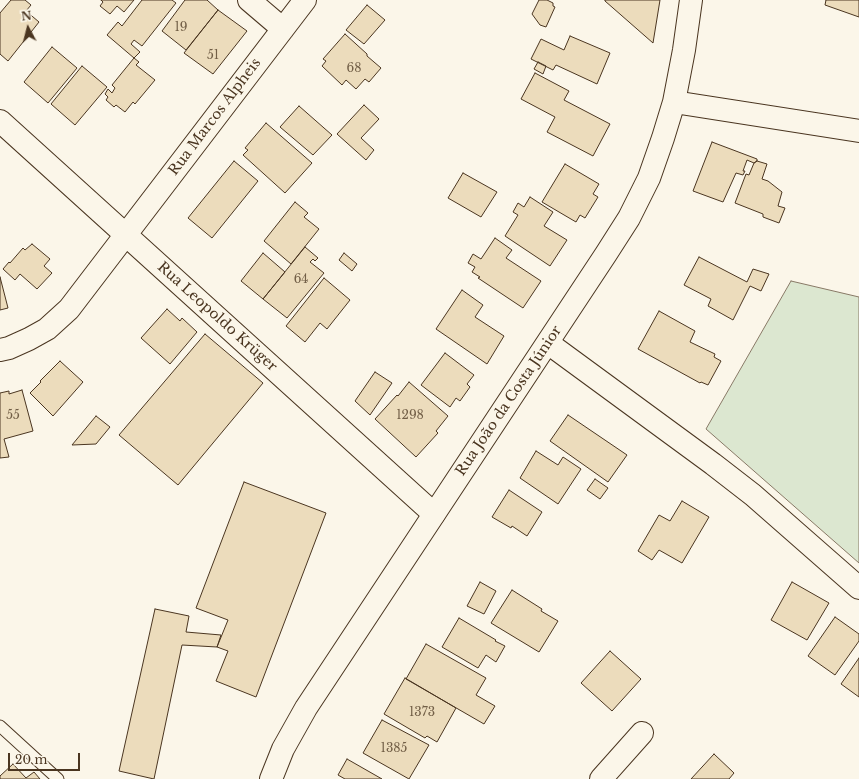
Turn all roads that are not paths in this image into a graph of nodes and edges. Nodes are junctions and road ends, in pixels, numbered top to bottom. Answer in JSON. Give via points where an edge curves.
{"nodes":[{"id":1,"x":249,"y":0,"type":"edge"},
{"id":2,"x":305,"y":0,"type":"edge"},
{"id":3,"x":691,"y":0,"type":"edge"},
{"id":4,"x":283,"y":29,"type":"junction"},
{"id":5,"x":674,"y":102,"type":"junction"},
{"id":6,"x":0,"y":121,"type":"edge"},
{"id":7,"x":859,"y":131,"type":"edge"},
{"id":8,"x":126,"y":235,"type":"junction"},
{"id":9,"x":548,"y":343,"type":"junction"},
{"id":10,"x":0,"y":350,"type":"edge"},
{"id":11,"x":434,"y":514,"type":"junction"},
{"id":12,"x":859,"y":588,"type":"edge"},
{"id":13,"x":0,"y":726,"type":"edge"},
{"id":14,"x":642,"y":733,"type":"dead end"},
{"id":15,"x":58,"y":779,"type":"edge"},
{"id":16,"x":271,"y":779,"type":"edge"},
{"id":17,"x":601,"y":779,"type":"edge"}],
"edges":[{"from":1,"to":4,"type":"street"},
{"from":2,"to":4,"type":"street","name":"Rua Marcos Alpheis"},
{"from":3,"to":5,"type":"street","name":"Rua João da Costa Júnior"},
{"from":4,"to":8,"type":"street","name":"Rua Marcos Alpheis"},
{"from":5,"to":7,"type":"street"},
{"from":5,"to":9,"type":"street","name":"Rua João da Costa Júnior","via":[[649,178],[629,218]]},
{"from":6,"to":8,"type":"street","name":"Rua Leopoldo Krüger"},
{"from":8,"to":10,"type":"street","name":"Rua Marcos Alpheis","via":[[69,309],[47,329]]},
{"from":8,"to":11,"type":"street","name":"Rua Leopoldo Krüger"},
{"from":9,"to":11,"type":"street","name":"Rua João da Costa Júnior"},
{"from":9,"to":12,"type":"street","via":[[742,486]]},
{"from":11,"to":16,"type":"street","name":"Rua João da Costa Júnior","via":[[306,708],[283,749]]},
{"from":13,"to":15,"type":"lane"},
{"from":14,"to":17,"type":"street"}]}
